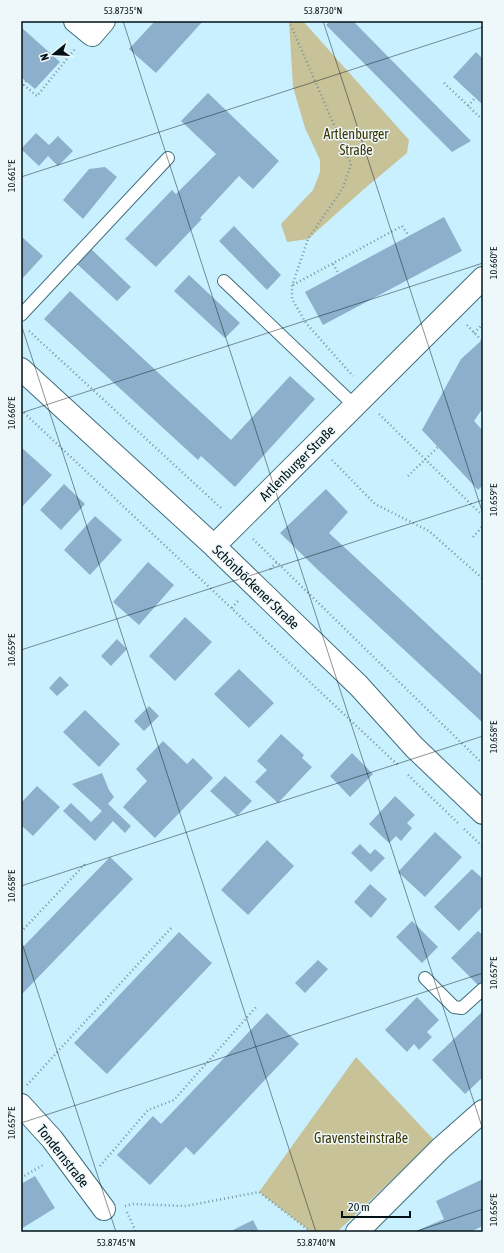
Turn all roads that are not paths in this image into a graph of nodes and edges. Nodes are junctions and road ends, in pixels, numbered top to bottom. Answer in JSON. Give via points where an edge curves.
{"nodes":[{"id":1,"x":168,"y":158,"type":"dead end"},
{"id":2,"x":483,"y":278,"type":"edge"},
{"id":3,"x":224,"y":282,"type":"dead end"},
{"id":4,"x":21,"y":315,"type":"edge"},
{"id":5,"x":21,"y":369,"type":"edge"},
{"id":6,"x":362,"y":399,"type":"junction"},
{"id":7,"x":214,"y":546,"type":"junction"},
{"id":8,"x":483,"y":813,"type":"edge"},
{"id":9,"x":425,"y":978,"type":"dead end"},
{"id":10,"x":483,"y":989,"type":"edge"},
{"id":11,"x":24,"y":1096,"type":"edge"},
{"id":12,"x":483,"y":1111,"type":"edge"},
{"id":13,"x":104,"y":1209,"type":"dead end"},
{"id":14,"x":356,"y":1232,"type":"edge"}],
"edges":[{"from":1,"to":4,"type":"lane"},
{"from":2,"to":6,"type":"main road","name":"Artlenburger Straße"},
{"from":3,"to":6,"type":"lane"},
{"from":5,"to":7,"type":"main road","name":"Schönböckener Straße"},
{"from":6,"to":7,"type":"main road","name":"Artlenburger Straße"},
{"from":7,"to":8,"type":"main road","name":"Schönböckener Straße","via":[[359,686],[414,747]]},
{"from":9,"to":10,"type":"lane","via":[[454,1007],[462,1008]]},
{"from":11,"to":13,"type":"main road","name":"Tondernstraße"},
{"from":12,"to":14,"type":"main road","via":[[441,1148]]}]}
